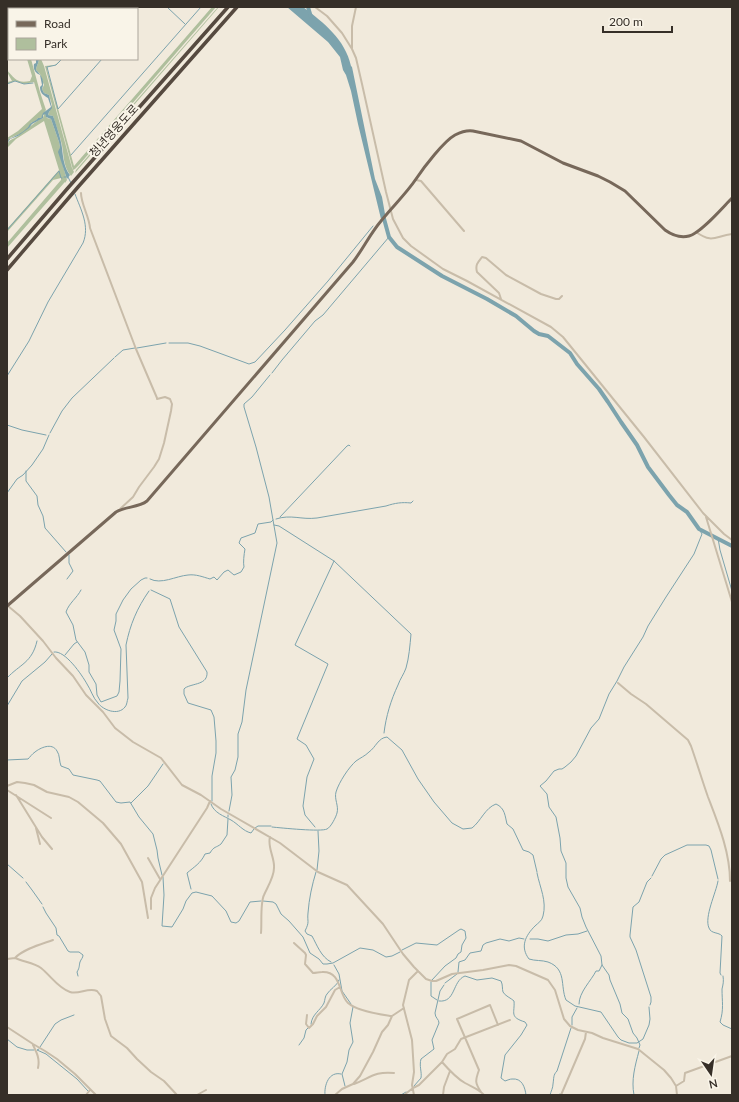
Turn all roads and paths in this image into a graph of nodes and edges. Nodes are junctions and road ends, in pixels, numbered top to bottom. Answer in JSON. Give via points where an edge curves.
{"nodes":[{"id":1,"x":228,"y":7,"type":"edge"},
{"id":2,"x":237,"y":7,"type":"edge"},
{"id":3,"x":315,"y":7,"type":"edge"},
{"id":4,"x":356,"y":7,"type":"edge"},
{"id":5,"x":352,"y":49,"type":"junction"},
{"id":6,"x":416,"y":180,"type":"junction"},
{"id":7,"x":81,"y":193,"type":"dead end"},
{"id":8,"x":732,"y":198,"type":"edge"},
{"id":9,"x":391,"y":210,"type":"junction"},
{"id":10,"x":464,"y":231,"type":"dead end"},
{"id":11,"x":696,"y":232,"type":"junction"},
{"id":12,"x":732,"y":234,"type":"edge"},
{"id":13,"x":7,"y":259,"type":"edge"},
{"id":14,"x":7,"y":270,"type":"edge"},
{"id":15,"x":562,"y":296,"type":"dead end"},
{"id":16,"x":500,"y":299,"type":"junction"},
{"id":17,"x":119,"y":510,"type":"junction"},
{"id":18,"x":706,"y":516,"type":"junction"},
{"id":19,"x":732,"y":540,"type":"edge"},
{"id":20,"x":732,"y":602,"type":"edge"},
{"id":21,"x":7,"y":606,"type":"edge"},
{"id":22,"x":618,"y":683,"type":"dead end"},
{"id":23,"x":7,"y":786,"type":"edge"},
{"id":24,"x":7,"y":790,"type":"edge"},
{"id":25,"x":16,"y":795,"type":"junction"},
{"id":26,"x":210,"y":801,"type":"junction"},
{"id":27,"x":51,"y":818,"type":"dead end"},
{"id":28,"x":35,"y":825,"type":"junction"},
{"id":29,"x":270,"y":837,"type":"junction"},
{"id":30,"x":40,"y":844,"type":"dead end"},
{"id":31,"x":52,"y":849,"type":"dead end"},
{"id":32,"x":148,"y":858,"type":"dead end"},
{"id":33,"x":160,"y":879,"type":"junction"},
{"id":34,"x":730,"y":881,"type":"dead end"},
{"id":35,"x":151,"y":909,"type":"dead end"},
{"id":36,"x":148,"y":918,"type":"dead end"},
{"id":37,"x":261,"y":933,"type":"dead end"},
{"id":38,"x":53,"y":940,"type":"dead end"},
{"id":39,"x":294,"y":943,"type":"dead end"},
{"id":40,"x":16,"y":958,"type":"junction"},
{"id":41,"x":7,"y":960,"type":"edge"},
{"id":42,"x":418,"y":971,"type":"junction"},
{"id":43,"x":340,"y":987,"type":"junction"},
{"id":44,"x":404,"y":1008,"type":"junction"},
{"id":45,"x":307,"y":1015,"type":"dead end"},
{"id":46,"x":392,"y":1016,"type":"junction"},
{"id":47,"x":510,"y":1020,"type":"dead end"},
{"id":48,"x":498,"y":1025,"type":"junction"},
{"id":49,"x":7,"y":1027,"type":"edge"},
{"id":50,"x":586,"y":1032,"type":"junction"},
{"id":51,"x":465,"y":1037,"type":"junction"},
{"id":52,"x":33,"y":1044,"type":"junction"},
{"id":53,"x":732,"y":1056,"type":"edge"},
{"id":54,"x":442,"y":1062,"type":"junction"},
{"id":55,"x":38,"y":1068,"type":"dead end"},
{"id":56,"x":450,"y":1071,"type":"junction"},
{"id":57,"x":394,"y":1074,"type":"dead end"},
{"id":58,"x":353,"y":1084,"type":"junction"},
{"id":59,"x":676,"y":1086,"type":"junction"},
{"id":60,"x":413,"y":1088,"type":"junction"},
{"id":61,"x":90,"y":1090,"type":"junction"},
{"id":62,"x":206,"y":1090,"type":"dead end"},
{"id":63,"x":481,"y":1092,"type":"junction"},
{"id":64,"x":86,"y":1095,"type":"edge"},
{"id":65,"x":96,"y":1095,"type":"edge"},
{"id":66,"x":177,"y":1095,"type":"edge"},
{"id":67,"x":197,"y":1095,"type":"edge"},
{"id":68,"x":336,"y":1095,"type":"edge"},
{"id":69,"x":404,"y":1095,"type":"edge"},
{"id":70,"x":414,"y":1095,"type":"edge"},
{"id":71,"x":443,"y":1095,"type":"edge"},
{"id":72,"x":484,"y":1095,"type":"edge"},
{"id":73,"x":561,"y":1095,"type":"edge"},
{"id":74,"x":677,"y":1095,"type":"edge"}],
"edges":[{"from":1,"to":13,"type":"highway","name":"청년영웅도로"},
{"from":2,"to":14,"type":"highway","name":"청년영웅도로"},
{"from":3,"to":5,"type":"street","via":[[336,25]]},
{"from":4,"to":5,"type":"street","via":[[352,26]]},
{"from":5,"to":9,"type":"street"},
{"from":6,"to":9,"type":"main road"},
{"from":6,"to":10,"type":"street","via":[[420,181]]},
{"from":6,"to":11,"type":"main road","via":[[447,141],[466,131],[476,131],[522,141],[563,163],[614,184],[671,233],[690,236]]},
{"from":7,"to":17,"type":"street","via":[[90,228],[156,398],[167,398],[172,404],[159,459],[133,497]]},
{"from":8,"to":11,"type":"main road"},
{"from":9,"to":16,"type":"street","via":[[398,229],[411,246],[442,269]]},
{"from":9,"to":17,"type":"main road","via":[[367,240],[360,254],[147,500],[140,505]]},
{"from":11,"to":12,"type":"street","via":[[710,239]]},
{"from":15,"to":16,"type":"street","via":[[556,299],[541,294],[482,257],[476,268],[477,272],[499,293]]},
{"from":16,"to":18,"type":"street","via":[[552,327],[563,337]]},
{"from":17,"to":21,"type":"main road"},
{"from":18,"to":19,"type":"street"},
{"from":18,"to":20,"type":"street"},
{"from":21,"to":26,"type":"street","via":[[43,640],[115,728],[160,758],[182,785]]},
{"from":22,"to":34,"type":"street","via":[[688,740],[726,848],[730,864]]},
{"from":23,"to":36,"type":"street","via":[[17,782],[25,783],[69,797],[102,823],[120,844],[142,882]]},
{"from":24,"to":25,"type":"street"},
{"from":25,"to":27,"type":"street"},
{"from":25,"to":28,"type":"street"},
{"from":26,"to":29,"type":"street"},
{"from":26,"to":33,"type":"street"},
{"from":28,"to":30,"type":"street"},
{"from":28,"to":31,"type":"street"},
{"from":29,"to":37,"type":"street","via":[[268,841],[274,868],[263,899]]},
{"from":29,"to":42,"type":"street","via":[[318,872],[353,890],[383,924]]},
{"from":32,"to":33,"type":"street"},
{"from":33,"to":35,"type":"street","via":[[152,894]]},
{"from":38,"to":40,"type":"street"},
{"from":39,"to":43,"type":"street","via":[[306,955],[305,964],[313,973],[325,972],[332,975]]},
{"from":40,"to":41,"type":"street"},
{"from":40,"to":66,"type":"street","via":[[40,967],[61,987],[71,992],[76,994],[97,991],[101,996],[110,1036],[127,1048]]},
{"from":42,"to":44,"type":"street","via":[[410,980]]},
{"from":42,"to":50,"type":"street","via":[[426,979],[436,981],[460,972],[516,966],[548,980],[555,990],[566,1023]]},
{"from":43,"to":45,"type":"street","via":[[335,990],[326,1007],[309,1028],[306,1024]]},
{"from":43,"to":46,"type":"street","via":[[350,1005],[367,1012]]},
{"from":44,"to":46,"type":"street"},
{"from":44,"to":60,"type":"street","via":[[412,1040]]},
{"from":46,"to":58,"type":"street","via":[[362,1073]]},
{"from":47,"to":48,"type":"street"},
{"from":48,"to":51,"type":"street"},
{"from":48,"to":51,"type":"street","via":[[490,1005],[457,1018]]},
{"from":49,"to":52,"type":"street"},
{"from":50,"to":59,"type":"street","via":[[641,1050],[664,1070]]},
{"from":50,"to":73,"type":"street"},
{"from":51,"to":54,"type":"street"},
{"from":51,"to":63,"type":"street","via":[[479,1070],[476,1084]]},
{"from":52,"to":55,"type":"street","via":[[39,1056]]},
{"from":52,"to":61,"type":"street","via":[[57,1059]]},
{"from":53,"to":59,"type":"street","via":[[685,1073],[684,1081]]},
{"from":54,"to":56,"type":"street"},
{"from":54,"to":60,"type":"street"},
{"from":56,"to":63,"type":"street"},
{"from":56,"to":71,"type":"street"},
{"from":57,"to":58,"type":"street","via":[[383,1072]]},
{"from":58,"to":68,"type":"street"},
{"from":59,"to":74,"type":"street"},
{"from":60,"to":69,"type":"street"},
{"from":60,"to":70,"type":"street"},
{"from":61,"to":64,"type":"street"},
{"from":61,"to":65,"type":"street"},
{"from":62,"to":67,"type":"street"},
{"from":63,"to":72,"type":"street"}]}
